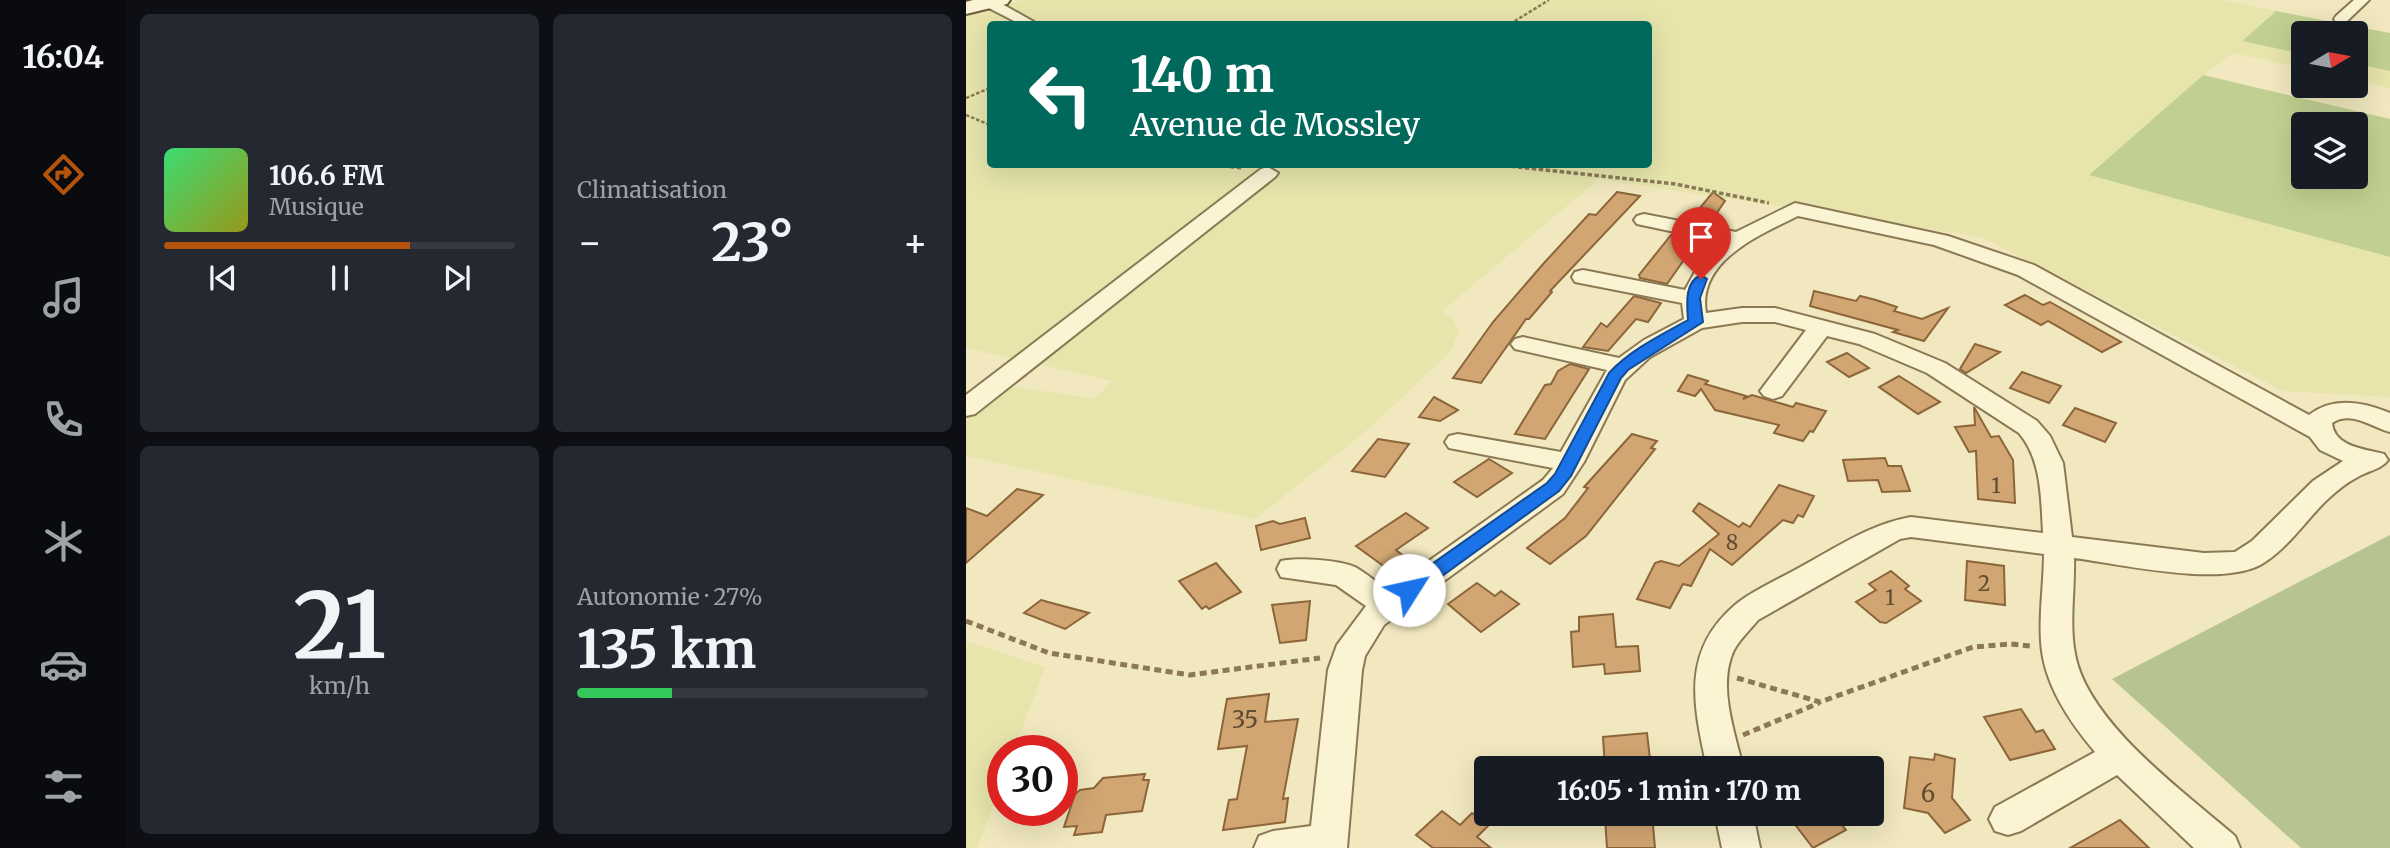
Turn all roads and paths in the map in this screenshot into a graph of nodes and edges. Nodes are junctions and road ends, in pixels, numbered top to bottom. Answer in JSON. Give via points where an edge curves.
{"nodes":[{"id":1,"x":1549,"y":0,"type":"edge"},
{"id":2,"x":2362,"y":0,"type":"edge"},
{"id":3,"x":995,"y":2,"type":"edge"},
{"id":4,"x":966,"y":8,"type":"edge"},
{"id":5,"x":2341,"y":19,"type":"dead end"},
{"id":6,"x":1025,"y":21,"type":"edge"},
{"id":7,"x":1515,"y":21,"type":"edge"},
{"id":8,"x":987,"y":89,"type":"edge"},
{"id":9,"x":966,"y":98,"type":"edge"},
{"id":10,"x":966,"y":115,"type":"edge"},
{"id":11,"x":987,"y":124,"type":"edge"},
{"id":12,"x":1235,"y":168,"type":"edge"},
{"id":13,"x":1527,"y":168,"type":"edge"},
{"id":14,"x":1268,"y":173,"type":"joint"},
{"id":15,"x":1795,"y":209,"type":"junction"},
{"id":16,"x":1644,"y":220,"type":"dead end"},
{"id":17,"x":1741,"y":239,"type":"junction"},
{"id":18,"x":1583,"y":277,"type":"dead end"},
{"id":19,"x":1694,"y":310,"type":"junction"},
{"id":20,"x":1821,"y":327,"type":"junction"},
{"id":21,"x":1523,"y":344,"type":"dead end"},
{"id":22,"x":1623,"y":366,"type":"junction"},
{"id":23,"x":2210,"y":370,"type":"junction"},
{"id":24,"x":1773,"y":391,"type":"dead end"},
{"id":25,"x":966,"y":408,"type":"edge"},
{"id":26,"x":2390,"y":409,"type":"edge"},
{"id":27,"x":2352,"y":411,"type":"junction"},
{"id":28,"x":2390,"y":424,"type":"edge"},
{"id":29,"x":2320,"y":433,"type":"junction"},
{"id":30,"x":1458,"y":442,"type":"dead end"},
{"id":31,"x":1570,"y":462,"type":"junction"},
{"id":32,"x":2384,"y":462,"type":"edge"},
{"id":33,"x":2286,"y":524,"type":"junction"},
{"id":34,"x":2057,"y":545,"type":"junction"},
{"id":35,"x":1292,"y":569,"type":"dead end"},
{"id":36,"x":1387,"y":605,"type":"junction"},
{"id":37,"x":966,"y":621,"type":"edge"},
{"id":38,"x":2057,"y":648,"type":"junction"},
{"id":39,"x":1349,"y":654,"type":"junction"},
{"id":40,"x":1710,"y":670,"type":"junction"},
{"id":41,"x":1820,"y":702,"type":"junction"},
{"id":42,"x":2120,"y":755,"type":"junction"},
{"id":43,"x":1723,"y":756,"type":"edge"},
{"id":44,"x":2008,"y":819,"type":"dead end"},
{"id":45,"x":1736,"y":826,"type":"edge"},
{"id":46,"x":1328,"y":845,"type":"edge"},
{"id":47,"x":1273,"y":848,"type":"edge"},
{"id":48,"x":1741,"y":848,"type":"edge"},
{"id":49,"x":2221,"y":848,"type":"edge"}],
"edges":[{"from":1,"to":7,"type":"path"},
{"from":2,"to":5,"type":"street"},
{"from":3,"to":4,"type":"main road"},
{"from":3,"to":6,"type":"street"},
{"from":8,"to":9,"type":"path"},
{"from":10,"to":11,"type":"path"},
{"from":12,"to":14,"type":"path"},
{"from":13,"to":15,"type":"path","via":[[1675,184]]},
{"from":14,"to":25,"type":"street"},
{"from":15,"to":17,"type":"street"},
{"from":15,"to":23,"type":"street","via":[[1947,242],[2003,260]]},
{"from":16,"to":17,"type":"street"},
{"from":17,"to":19,"type":"street","via":[[1713,260],[1695,288]]},
{"from":18,"to":19,"type":"street"},
{"from":19,"to":20,"type":"street","via":[[1775,315]]},
{"from":19,"to":22,"type":"street","via":[[1680,329]]},
{"from":20,"to":24,"type":"street"},
{"from":20,"to":34,"type":"street","via":[[1917,358],[2028,427],[2046,453]]},
{"from":21,"to":22,"type":"street"},
{"from":22,"to":31,"type":"street"},
{"from":23,"to":27,"type":"street","via":[[2299,404]]},
{"from":23,"to":29,"type":"street"},
{"from":26,"to":27,"type":"street"},
{"from":27,"to":28,"type":"street"},
{"from":27,"to":29,"type":"street","via":[[2325,414],[2319,420]]},
{"from":29,"to":32,"type":"street","via":[[2346,453]]},
{"from":29,"to":33,"type":"street","via":[[2325,459]]},
{"from":30,"to":31,"type":"street"},
{"from":31,"to":36,"type":"street","via":[[1541,497]]},
{"from":32,"to":33,"type":"street","via":[[2347,469]]},
{"from":33,"to":34,"type":"street","via":[[2260,551],[2226,564]]},
{"from":34,"to":38,"type":"street"},
{"from":34,"to":40,"type":"street","via":[[1928,529],[1893,530],[1747,612],[1719,643]]},
{"from":35,"to":36,"type":"street","via":[[1344,575]]},
{"from":36,"to":39,"type":"street","via":[[1366,626]]},
{"from":37,"to":39,"type":"path","via":[[1049,653],[1190,675]]},
{"from":38,"to":41,"type":"path","via":[[1973,647]]},
{"from":38,"to":42,"type":"street","via":[[2079,705]]},
{"from":39,"to":46,"type":"street"},
{"from":40,"to":41,"type":"path"},
{"from":40,"to":43,"type":"street","via":[[1709,688]]},
{"from":41,"to":43,"type":"path"},
{"from":42,"to":44,"type":"street"},
{"from":42,"to":49,"type":"street"},
{"from":45,"to":48,"type":"street"},
{"from":46,"to":47,"type":"street"}]}
